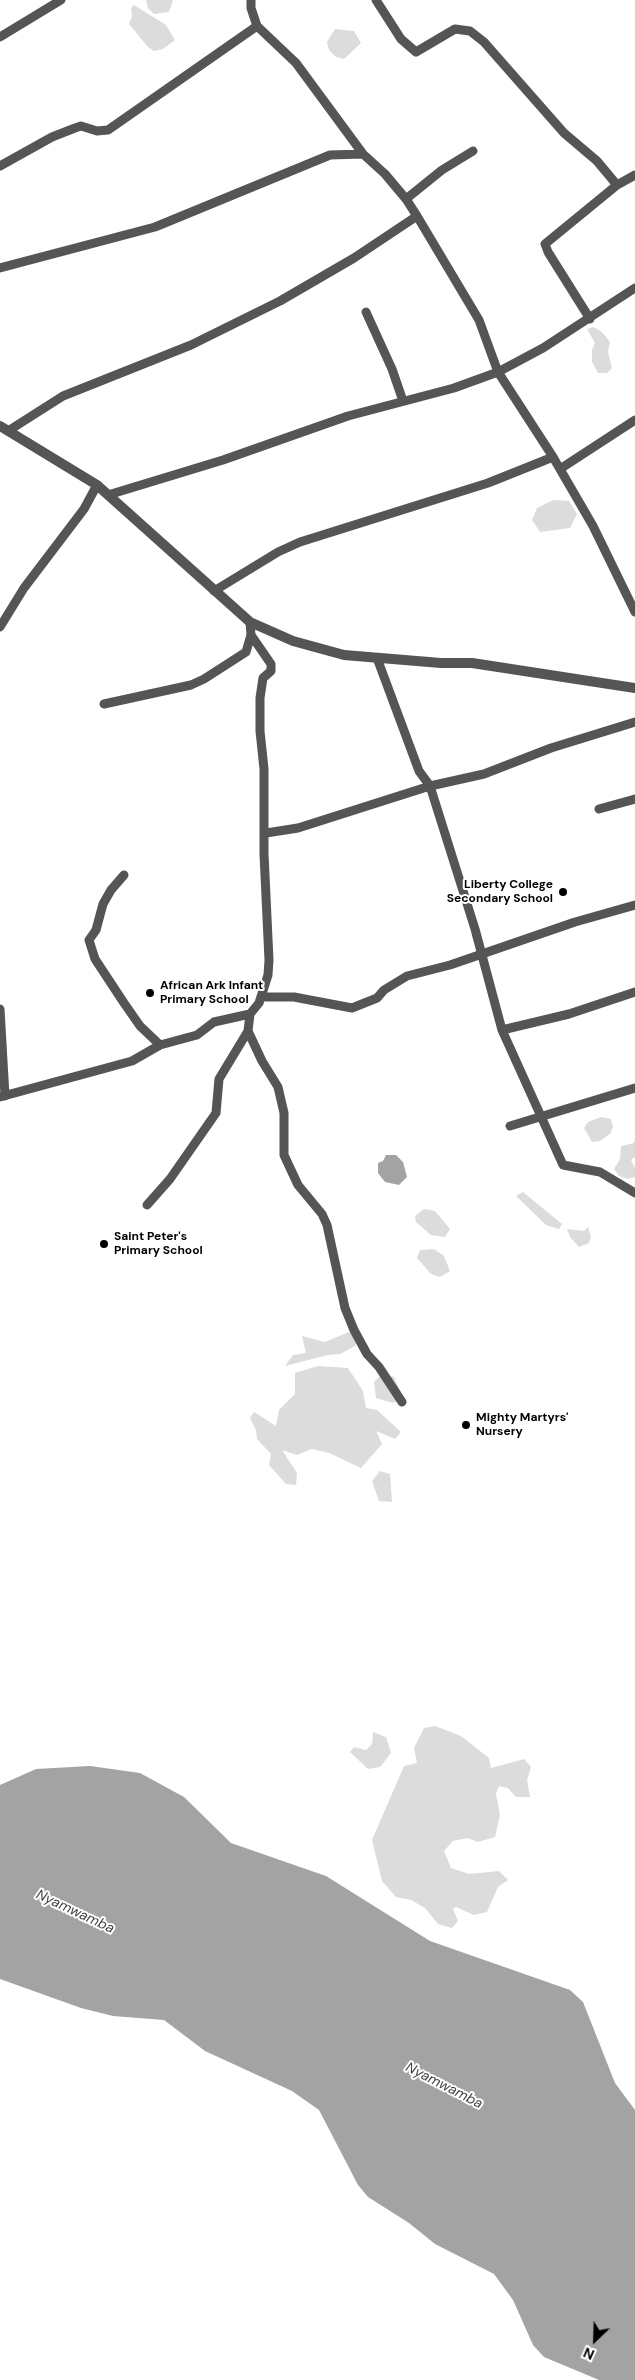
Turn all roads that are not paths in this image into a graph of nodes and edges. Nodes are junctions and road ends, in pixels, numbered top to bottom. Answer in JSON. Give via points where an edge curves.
{"nodes":[{"id":1,"x":61,"y":0,"type":"edge"},
{"id":2,"x":251,"y":0,"type":"edge"},
{"id":3,"x":376,"y":0,"type":"edge"},
{"id":4,"x":257,"y":26,"type":"junction"},
{"id":5,"x":0,"y":37,"type":"edge"},
{"id":6,"x":473,"y":151,"type":"dead end"},
{"id":7,"x":363,"y":154,"type":"junction"},
{"id":8,"x":0,"y":166,"type":"edge"},
{"id":9,"x":635,"y":175,"type":"edge"},
{"id":10,"x":617,"y":185,"type":"junction"},
{"id":11,"x":406,"y":199,"type":"junction"},
{"id":12,"x":417,"y":216,"type":"junction"},
{"id":13,"x":0,"y":268,"type":"edge"},
{"id":14,"x":635,"y":288,"type":"edge"},
{"id":15,"x":366,"y":312,"type":"dead end"},
{"id":16,"x":590,"y":319,"type":"junction"},
{"id":17,"x":498,"y":372,"type":"junction"},
{"id":18,"x":403,"y":401,"type":"junction"},
{"id":19,"x":635,"y":420,"type":"edge"},
{"id":20,"x":4,"y":429,"type":"edge"},
{"id":21,"x":553,"y":457,"type":"junction"},
{"id":22,"x":560,"y":469,"type":"junction"},
{"id":23,"x":97,"y":485,"type":"junction"},
{"id":24,"x":108,"y":495,"type":"junction"},
{"id":25,"x":214,"y":591,"type":"junction"},
{"id":26,"x":635,"y":612,"type":"edge"},
{"id":27,"x":250,"y":622,"type":"junction"},
{"id":28,"x":0,"y":627,"type":"edge"},
{"id":29,"x":251,"y":635,"type":"junction"},
{"id":30,"x":377,"y":658,"type":"junction"},
{"id":31,"x":635,"y":688,"type":"edge"},
{"id":32,"x":104,"y":704,"type":"dead end"},
{"id":33,"x":635,"y":722,"type":"edge"},
{"id":34,"x":430,"y":786,"type":"junction"},
{"id":35,"x":635,"y":799,"type":"edge"},
{"id":36,"x":599,"y":809,"type":"dead end"},
{"id":37,"x":266,"y":833,"type":"junction"},
{"id":38,"x":124,"y":874,"type":"dead end"},
{"id":39,"x":635,"y":905,"type":"edge"},
{"id":40,"x":482,"y":954,"type":"junction"},
{"id":41,"x":635,"y":992,"type":"edge"},
{"id":42,"x":262,"y":997,"type":"junction"},
{"id":43,"x":0,"y":1009,"type":"edge"},
{"id":44,"x":250,"y":1014,"type":"junction"},
{"id":45,"x":502,"y":1030,"type":"junction"},
{"id":46,"x":248,"y":1032,"type":"junction"},
{"id":47,"x":160,"y":1044,"type":"junction"},
{"id":48,"x":635,"y":1088,"type":"edge"},
{"id":49,"x":2,"y":1096,"type":"edge"},
{"id":50,"x":542,"y":1115,"type":"junction"},
{"id":51,"x":510,"y":1126,"type":"dead end"},
{"id":52,"x":635,"y":1193,"type":"edge"},
{"id":53,"x":147,"y":1205,"type":"dead end"},
{"id":54,"x":402,"y":1402,"type":"dead end"}],
"edges":[{"from":1,"to":5,"type":"street"},
{"from":2,"to":4,"type":"street"},
{"from":3,"to":10,"type":"street","via":[[401,39],[416,52],[455,29],[470,31],[484,42],[564,133],[597,160]]},
{"from":4,"to":7,"type":"street","via":[[296,62]]},
{"from":4,"to":8,"type":"street","via":[[108,130],[74,128]]},
{"from":6,"to":11,"type":"street","via":[[442,170]]},
{"from":7,"to":11,"type":"street"},
{"from":7,"to":13,"type":"street","via":[[330,155],[154,227]]},
{"from":9,"to":10,"type":"street"},
{"from":10,"to":16,"type":"street","via":[[545,244]]},
{"from":11,"to":12,"type":"street"},
{"from":12,"to":17,"type":"street","via":[[479,320]]},
{"from":12,"to":20,"type":"street","via":[[280,301],[191,345],[63,396]]},
{"from":14,"to":16,"type":"street"},
{"from":15,"to":18,"type":"street"},
{"from":16,"to":17,"type":"street"},
{"from":17,"to":18,"type":"street"},
{"from":17,"to":21,"type":"street"},
{"from":18,"to":24,"type":"street"},
{"from":19,"to":22,"type":"street"},
{"from":20,"to":23,"type":"street"},
{"from":21,"to":22,"type":"street"},
{"from":21,"to":25,"type":"street","via":[[488,483],[300,542]]},
{"from":22,"to":26,"type":"street","via":[[606,551]]},
{"from":23,"to":24,"type":"street"},
{"from":23,"to":28,"type":"street","via":[[84,509],[24,588]]},
{"from":24,"to":25,"type":"street"},
{"from":25,"to":27,"type":"street"},
{"from":27,"to":29,"type":"street"},
{"from":27,"to":30,"type":"street","via":[[320,650]]},
{"from":29,"to":32,"type":"street","via":[[246,652],[204,679],[191,685]]},
{"from":29,"to":37,"type":"street","via":[[271,664],[271,671],[263,678],[260,698]]},
{"from":30,"to":31,"type":"street","via":[[472,663]]},
{"from":30,"to":34,"type":"street","via":[[419,771]]},
{"from":33,"to":34,"type":"street","via":[[551,748],[484,774]]},
{"from":34,"to":37,"type":"street","via":[[298,828]]},
{"from":34,"to":40,"type":"street"},
{"from":35,"to":36,"type":"street"},
{"from":37,"to":42,"type":"street","via":[[265,911],[269,960]]},
{"from":38,"to":47,"type":"street","via":[[103,904],[96,930],[89,940],[95,959],[124,1003],[140,1026]]},
{"from":39,"to":40,"type":"street"},
{"from":40,"to":42,"type":"street","via":[[406,976],[377,998],[352,1008],[294,997]]},
{"from":40,"to":45,"type":"street"},
{"from":41,"to":45,"type":"street","via":[[570,1014]]},
{"from":42,"to":44,"type":"street"},
{"from":43,"to":49,"type":"street"},
{"from":44,"to":46,"type":"street"},
{"from":44,"to":47,"type":"street","via":[[214,1022],[197,1035]]},
{"from":45,"to":50,"type":"street","via":[[531,1098]]},
{"from":46,"to":53,"type":"street","via":[[219,1079],[216,1113],[170,1179]]},
{"from":46,"to":54,"type":"street","via":[[278,1087],[284,1113],[284,1155],[298,1185],[327,1225],[345,1308],[354,1330]]},
{"from":47,"to":49,"type":"street","via":[[132,1061]]},
{"from":48,"to":50,"type":"street"},
{"from":50,"to":51,"type":"street"},
{"from":50,"to":52,"type":"street","via":[[563,1165],[600,1172]]}]}
